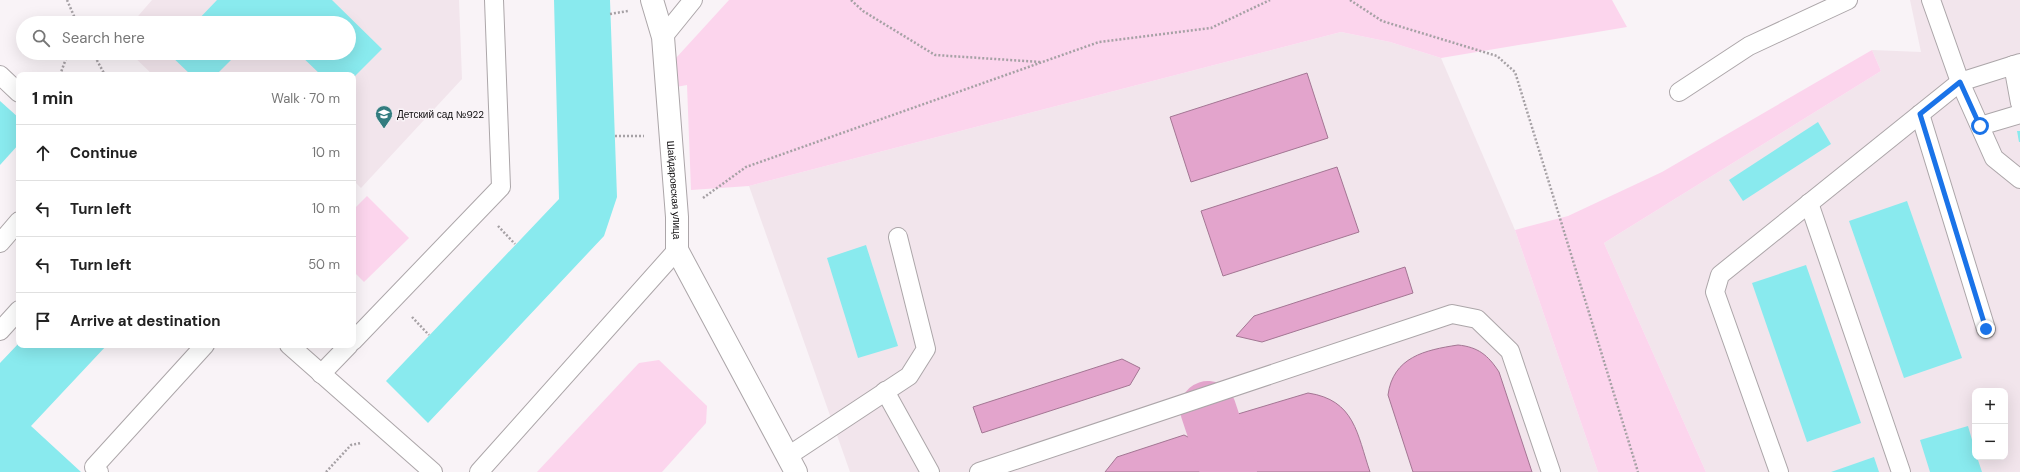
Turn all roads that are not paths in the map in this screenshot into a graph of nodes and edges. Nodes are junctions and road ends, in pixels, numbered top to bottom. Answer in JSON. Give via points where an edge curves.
{"nodes":[{"id":1,"x":494,"y":0,"type":"edge"},
{"id":2,"x":652,"y":0,"type":"edge"},
{"id":3,"x":693,"y":0,"type":"edge"},
{"id":4,"x":1848,"y":0,"type":"edge"},
{"id":5,"x":1931,"y":0,"type":"edge"},
{"id":6,"x":663,"y":37,"type":"junction"},
{"id":7,"x":2017,"y":64,"type":"edge"},
{"id":8,"x":0,"y":75,"type":"edge"},
{"id":9,"x":1960,"y":82,"type":"junction"},
{"id":10,"x":16,"y":90,"type":"edge"},
{"id":11,"x":1679,"y":92,"type":"dead end"},
{"id":12,"x":2020,"y":103,"type":"edge"},
{"id":13,"x":1920,"y":114,"type":"junction"},
{"id":14,"x":2020,"y":114,"type":"edge"},
{"id":15,"x":1980,"y":126,"type":"junction"},
{"id":16,"x":2020,"y":179,"type":"edge"},
{"id":17,"x":1809,"y":203,"type":"junction"},
{"id":18,"x":16,"y":224,"type":"edge"},
{"id":19,"x":898,"y":237,"type":"dead end"},
{"id":20,"x":0,"y":243,"type":"edge"},
{"id":21,"x":677,"y":250,"type":"junction"},
{"id":22,"x":16,"y":313,"type":"edge"},
{"id":23,"x":1986,"y":329,"type":"dead end"},
{"id":24,"x":0,"y":331,"type":"edge"},
{"id":25,"x":356,"y":338,"type":"edge"},
{"id":26,"x":202,"y":348,"type":"edge"},
{"id":27,"x":292,"y":348,"type":"edge"},
{"id":28,"x":346,"y":348,"type":"edge"},
{"id":29,"x":321,"y":374,"type":"junction"},
{"id":30,"x":886,"y":391,"type":"junction"},
{"id":31,"x":792,"y":464,"type":"edge"},
{"id":32,"x":99,"y":472,"type":"edge"},
{"id":33,"x":433,"y":472,"type":"edge"},
{"id":34,"x":479,"y":472,"type":"edge"},
{"id":35,"x":930,"y":472,"type":"edge"},
{"id":36,"x":979,"y":472,"type":"edge"},
{"id":37,"x":1551,"y":472,"type":"edge"},
{"id":38,"x":1779,"y":472,"type":"edge"},
{"id":39,"x":1901,"y":472,"type":"edge"}],
"edges":[{"from":1,"to":25,"type":"lane","via":[[501,187]]},
{"from":2,"to":6,"type":"street","name":"Шайдаровская улица"},
{"from":3,"to":6,"type":"lane"},
{"from":4,"to":11,"type":"lane","via":[[1749,46]]},
{"from":5,"to":9,"type":"lane"},
{"from":6,"to":21,"type":"street","name":"Шайдаровская улица","via":[[677,217]]},
{"from":7,"to":9,"type":"lane"},
{"from":7,"to":12,"type":"lane"},
{"from":8,"to":10,"type":"lane"},
{"from":9,"to":13,"type":"lane"},
{"from":9,"to":15,"type":"lane"},
{"from":13,"to":17,"type":"lane"},
{"from":13,"to":23,"type":"lane"},
{"from":14,"to":15,"type":"lane"},
{"from":15,"to":16,"type":"lane","via":[[1994,158]]},
{"from":17,"to":38,"type":"lane","via":[[1720,275],[1715,292]]},
{"from":17,"to":39,"type":"lane"},
{"from":18,"to":20,"type":"lane"},
{"from":19,"to":30,"type":"lane","via":[[926,349],[909,376]]},
{"from":21,"to":31,"type":"street","name":"Шайдаровская улица"},
{"from":21,"to":34,"type":"lane"},
{"from":22,"to":24,"type":"lane"},
{"from":26,"to":32,"type":"lane","via":[[94,467]]},
{"from":27,"to":29,"type":"lane"},
{"from":28,"to":29,"type":"lane"},
{"from":29,"to":33,"type":"lane"},
{"from":30,"to":31,"type":"lane"},
{"from":30,"to":35,"type":"lane"},
{"from":36,"to":37,"type":"lane","via":[[1452,314],[1477,319],[1510,351]]}]}
